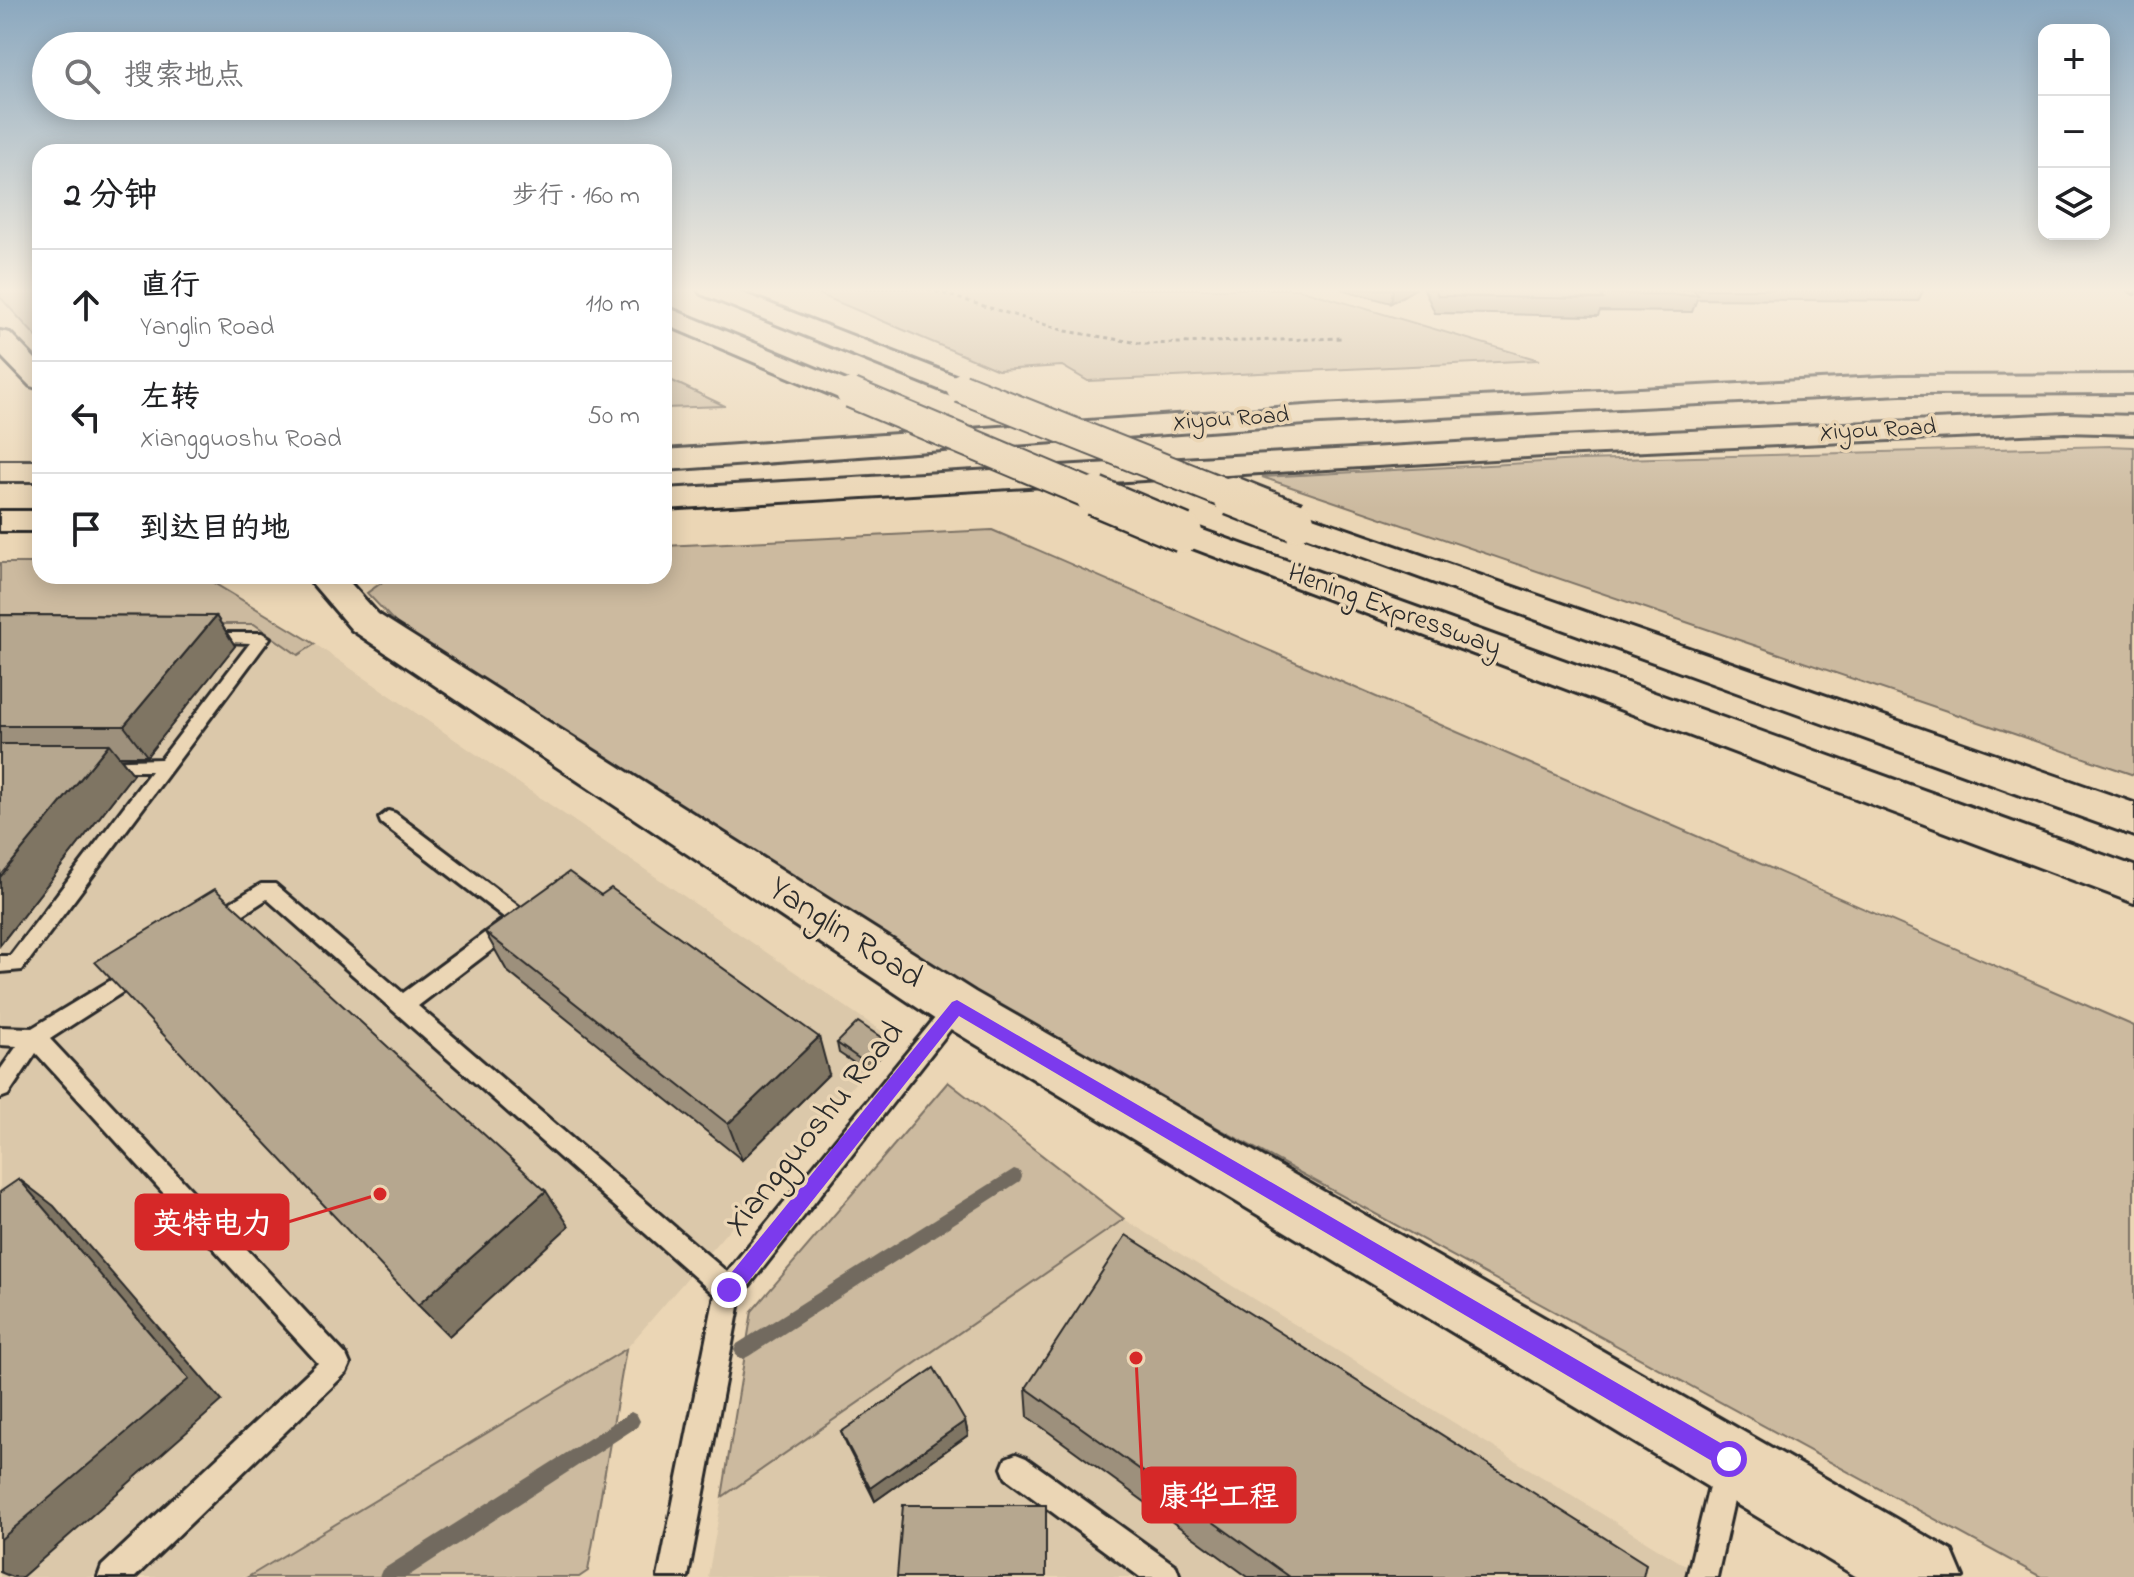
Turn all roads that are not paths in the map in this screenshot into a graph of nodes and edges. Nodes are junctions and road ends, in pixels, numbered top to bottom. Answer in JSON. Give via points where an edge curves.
{"nodes":[{"id":1,"x":779,"y":363,"type":"edge"},
{"id":2,"x":897,"y":363,"type":"edge"},
{"id":3,"x":2134,"y":384,"type":"edge"},
{"id":4,"x":2134,"y":425,"type":"edge"},
{"id":5,"x":672,"y":459,"type":"edge"},
{"id":6,"x":0,"y":471,"type":"edge"},
{"id":7,"x":32,"y":471,"type":"edge"},
{"id":8,"x":672,"y":499,"type":"edge"},
{"id":9,"x":0,"y":521,"type":"edge"},
{"id":10,"x":32,"y":521,"type":"edge"},
{"id":11,"x":331,"y":584,"type":"edge"},
{"id":12,"x":185,"y":638,"type":"edge"},
{"id":13,"x":91,"y":765,"type":"edge"},
{"id":14,"x":166,"y":765,"type":"junction"},
{"id":15,"x":388,"y":818,"type":"dead end"},
{"id":16,"x":2134,"y":820,"type":"edge"},
{"id":17,"x":2134,"y":885,"type":"edge"},
{"id":18,"x":203,"y":930,"type":"edge"},
{"id":19,"x":151,"y":963,"type":"edge"},
{"id":20,"x":0,"y":964,"type":"edge"},
{"id":21,"x":402,"y":1006,"type":"junction"},
{"id":22,"x":957,"y":1007,"type":"junction"},
{"id":23,"x":0,"y":1036,"type":"edge"},
{"id":24,"x":35,"y":1037,"type":"junction"},
{"id":25,"x":0,"y":1088,"type":"edge"},
{"id":26,"x":729,"y":1290,"type":"junction"},
{"id":27,"x":1729,"y":1459,"type":"junction"},
{"id":28,"x":1016,"y":1468,"type":"dead end"},
{"id":29,"x":113,"y":1577,"type":"edge"},
{"id":30,"x":673,"y":1577,"type":"edge"},
{"id":31,"x":1165,"y":1577,"type":"edge"},
{"id":32,"x":1702,"y":1577,"type":"edge"},
{"id":33,"x":1926,"y":1577,"type":"edge"}],
"edges":[{"from":1,"to":17,"type":"main road","name":"Hening Expressway","bridge":true,"via":[[1183,533]]},
{"from":2,"to":16,"type":"main road","name":"Hening Expressway","bridge":true,"via":[[1295,521]]},
{"from":3,"to":5,"type":"main road","name":"Xiyou Road","via":[[1901,385],[1320,414]]},
{"from":4,"to":8,"type":"main road","name":"Xiyou Road","via":[[2065,423],[1559,446]]},
{"from":6,"to":7,"type":"main road"},
{"from":9,"to":10,"type":"main road"},
{"from":11,"to":22,"type":"main road","name":"Yanglin Road","via":[[365,622]]},
{"from":12,"to":14,"type":"lane","via":[[262,638]]},
{"from":13,"to":14,"type":"lane"},
{"from":14,"to":20,"type":"lane","via":[[15,964]]},
{"from":15,"to":21,"type":"lane","via":[[519,918]]},
{"from":18,"to":21,"type":"lane","via":[[268,889]]},
{"from":19,"to":24,"type":"lane"},
{"from":21,"to":26,"type":"lane"},
{"from":22,"to":26,"type":"lane","name":"Xiangguoshu Road"},
{"from":22,"to":27,"type":"main road","name":"Yanglin Road"},
{"from":23,"to":24,"type":"lane"},
{"from":24,"to":25,"type":"lane"},
{"from":24,"to":29,"type":"lane","via":[[337,1364]]},
{"from":26,"to":30,"type":"lane","name":"Xiangguoshu Road"},
{"from":27,"to":32,"type":"lane"},
{"from":27,"to":33,"type":"main road","name":"Yanglin Road"},
{"from":28,"to":31,"type":"lane"}]}
